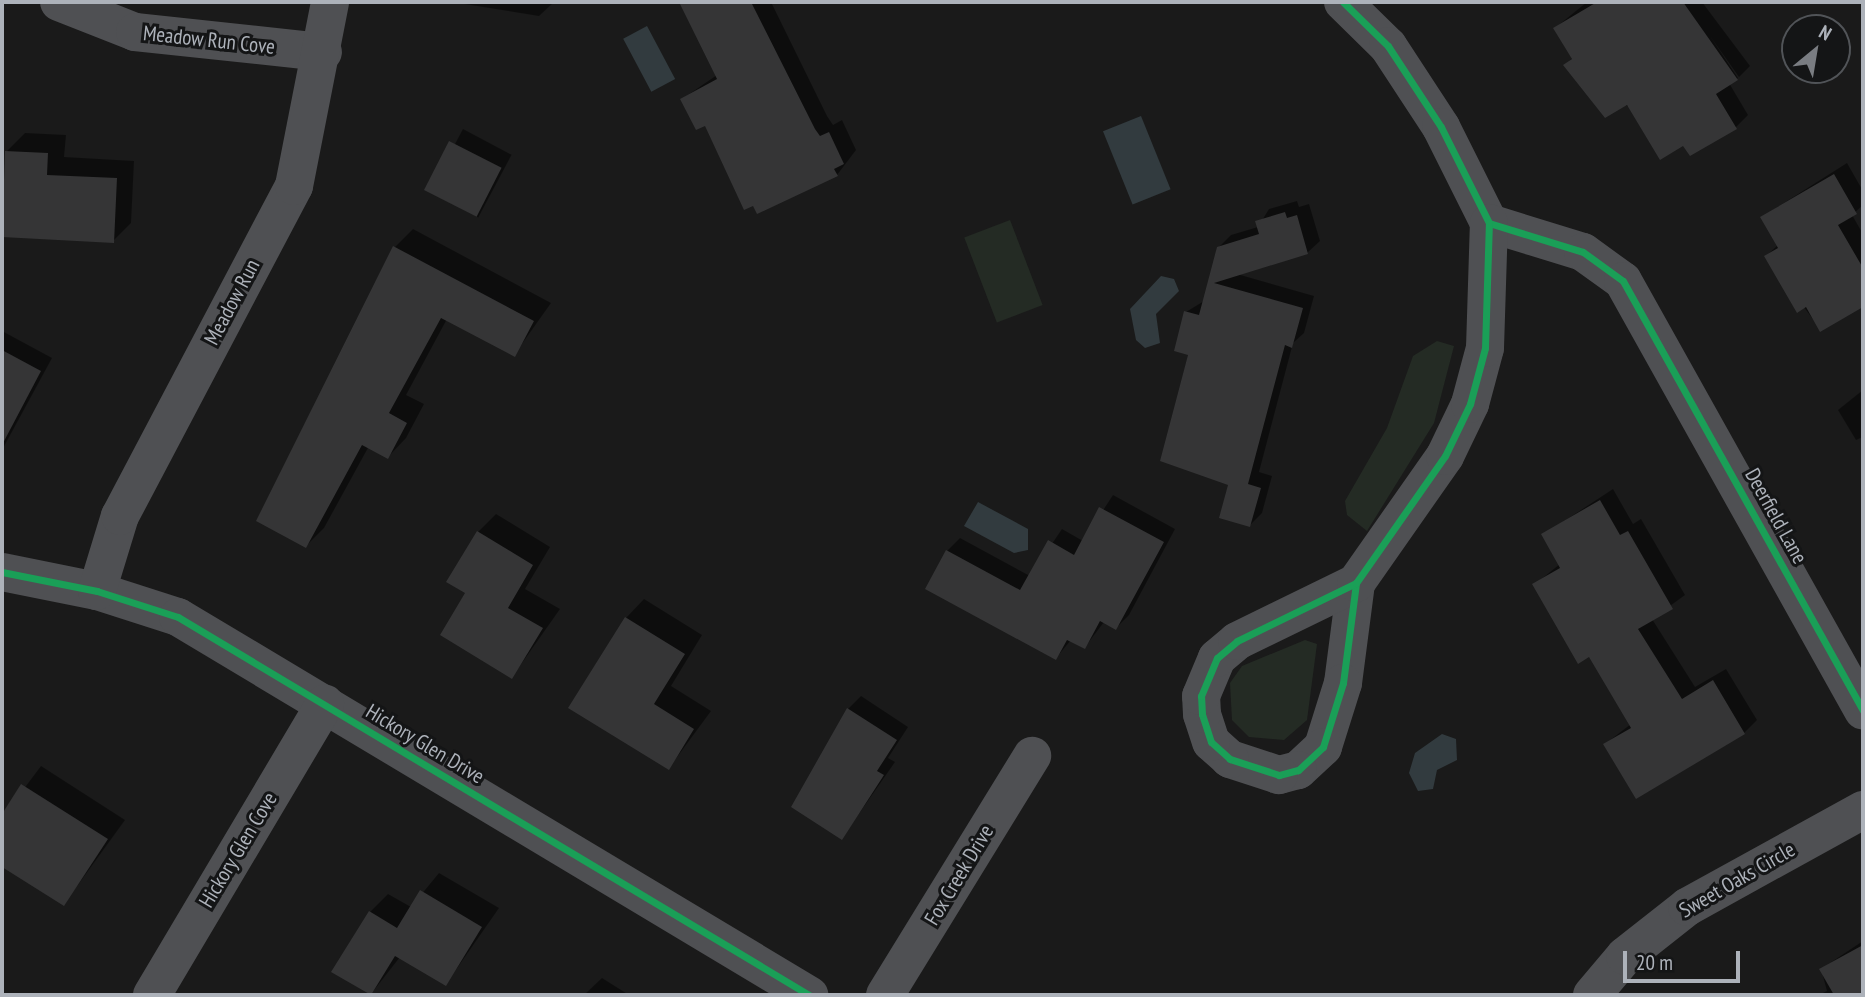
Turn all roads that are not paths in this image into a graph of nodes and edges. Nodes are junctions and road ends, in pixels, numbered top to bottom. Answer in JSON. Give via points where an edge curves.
{"nodes":[{"id":1,"x":59,"y":2,"type":"edge"},
{"id":2,"x":330,"y":2,"type":"edge"},
{"id":3,"x":1343,"y":2,"type":"edge"},
{"id":4,"x":323,"y":52,"type":"junction"},
{"id":5,"x":1489,"y":223,"type":"junction"},
{"id":6,"x":2,"y":572,"type":"edge"},
{"id":7,"x":1356,"y":583,"type":"junction"},
{"id":8,"x":97,"y":591,"type":"junction"},
{"id":9,"x":325,"y":704,"type":"junction"},
{"id":10,"x":1863,"y":710,"type":"edge"},
{"id":11,"x":1032,"y":756,"type":"dead end"},
{"id":12,"x":1863,"y":810,"type":"edge"},
{"id":13,"x":152,"y":995,"type":"edge"},
{"id":14,"x":809,"y":995,"type":"edge"},
{"id":15,"x":886,"y":995,"type":"edge"},
{"id":16,"x":1592,"y":995,"type":"edge"}],
"edges":[{"from":1,"to":4,"type":"street","name":"Meadow Run Cove","via":[[135,32]]},
{"from":2,"to":4,"type":"street","name":"Meadow Run"},
{"from":3,"to":5,"type":"street","via":[[1388,46],[1440,127]]},
{"from":4,"to":8,"type":"street","name":"Meadow Run","via":[[294,186],[120,516]]},
{"from":5,"to":7,"type":"street","via":[[1485,348],[1470,404],[1423,496]]},
{"from":5,"to":10,"type":"street","name":"Deerfield Lane","via":[[1529,232],[1608,267],[1658,339]]},
{"from":6,"to":8,"type":"street","name":"Hickory Glen Drive"},
{"from":7,"to":7,"type":"street","via":[[1237,641],[1217,658],[1200,696],[1202,714],[1211,742],[1230,759],[1279,775],[1314,760],[1323,747],[1343,683]]},
{"from":8,"to":9,"type":"street","name":"Hickory Glen Drive","via":[[178,617]]},
{"from":9,"to":13,"type":"street","name":"Hickory Glen Cove"},
{"from":9,"to":14,"type":"street","name":"Hickory Glen Drive"},
{"from":11,"to":15,"type":"street","name":"Fox Creek Drive"},
{"from":12,"to":16,"type":"street","name":"Sweet Oaks Circle","via":[[1687,907],[1625,956]]}]}
